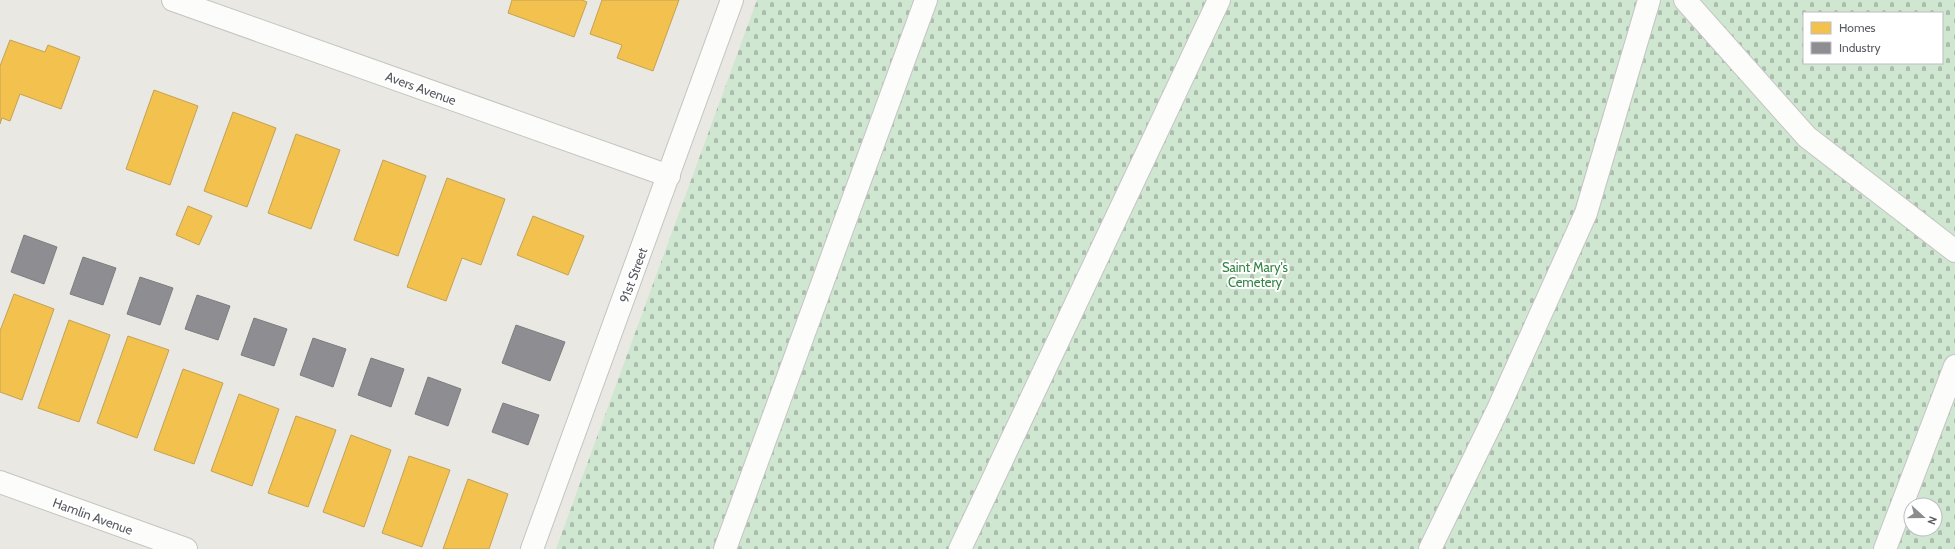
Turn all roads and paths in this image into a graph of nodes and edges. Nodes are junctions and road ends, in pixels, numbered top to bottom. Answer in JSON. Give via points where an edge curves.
{"nodes":[{"id":1,"x":173,"y":0,"type":"edge"},
{"id":2,"x":732,"y":0,"type":"edge"},
{"id":3,"x":926,"y":0,"type":"edge"},
{"id":4,"x":1219,"y":0,"type":"edge"},
{"id":5,"x":1649,"y":0,"type":"edge"},
{"id":6,"x":1685,"y":0,"type":"edge"},
{"id":7,"x":669,"y":176,"type":"junction"},
{"id":8,"x":1955,"y":252,"type":"edge"},
{"id":9,"x":1955,"y":366,"type":"edge"},
{"id":10,"x":0,"y":482,"type":"edge"},
{"id":11,"x":186,"y":549,"type":"edge"},
{"id":12,"x":532,"y":549,"type":"edge"},
{"id":13,"x":725,"y":549,"type":"edge"},
{"id":14,"x":960,"y":549,"type":"edge"},
{"id":15,"x":1430,"y":549,"type":"edge"},
{"id":16,"x":1885,"y":549,"type":"edge"}],
"edges":[{"from":1,"to":7,"type":"street","name":"Avers Avenue"},
{"from":2,"to":7,"type":"street","name":"91st Street"},
{"from":3,"to":13,"type":"street"},
{"from":4,"to":14,"type":"street"},
{"from":5,"to":15,"type":"street","via":[[1586,213],[1499,407]]},
{"from":6,"to":8,"type":"street","via":[[1807,137]]},
{"from":7,"to":12,"type":"street","name":"91st Street"},
{"from":9,"to":16,"type":"street"},
{"from":10,"to":11,"type":"street","name":"Hamlin Avenue"}]}
